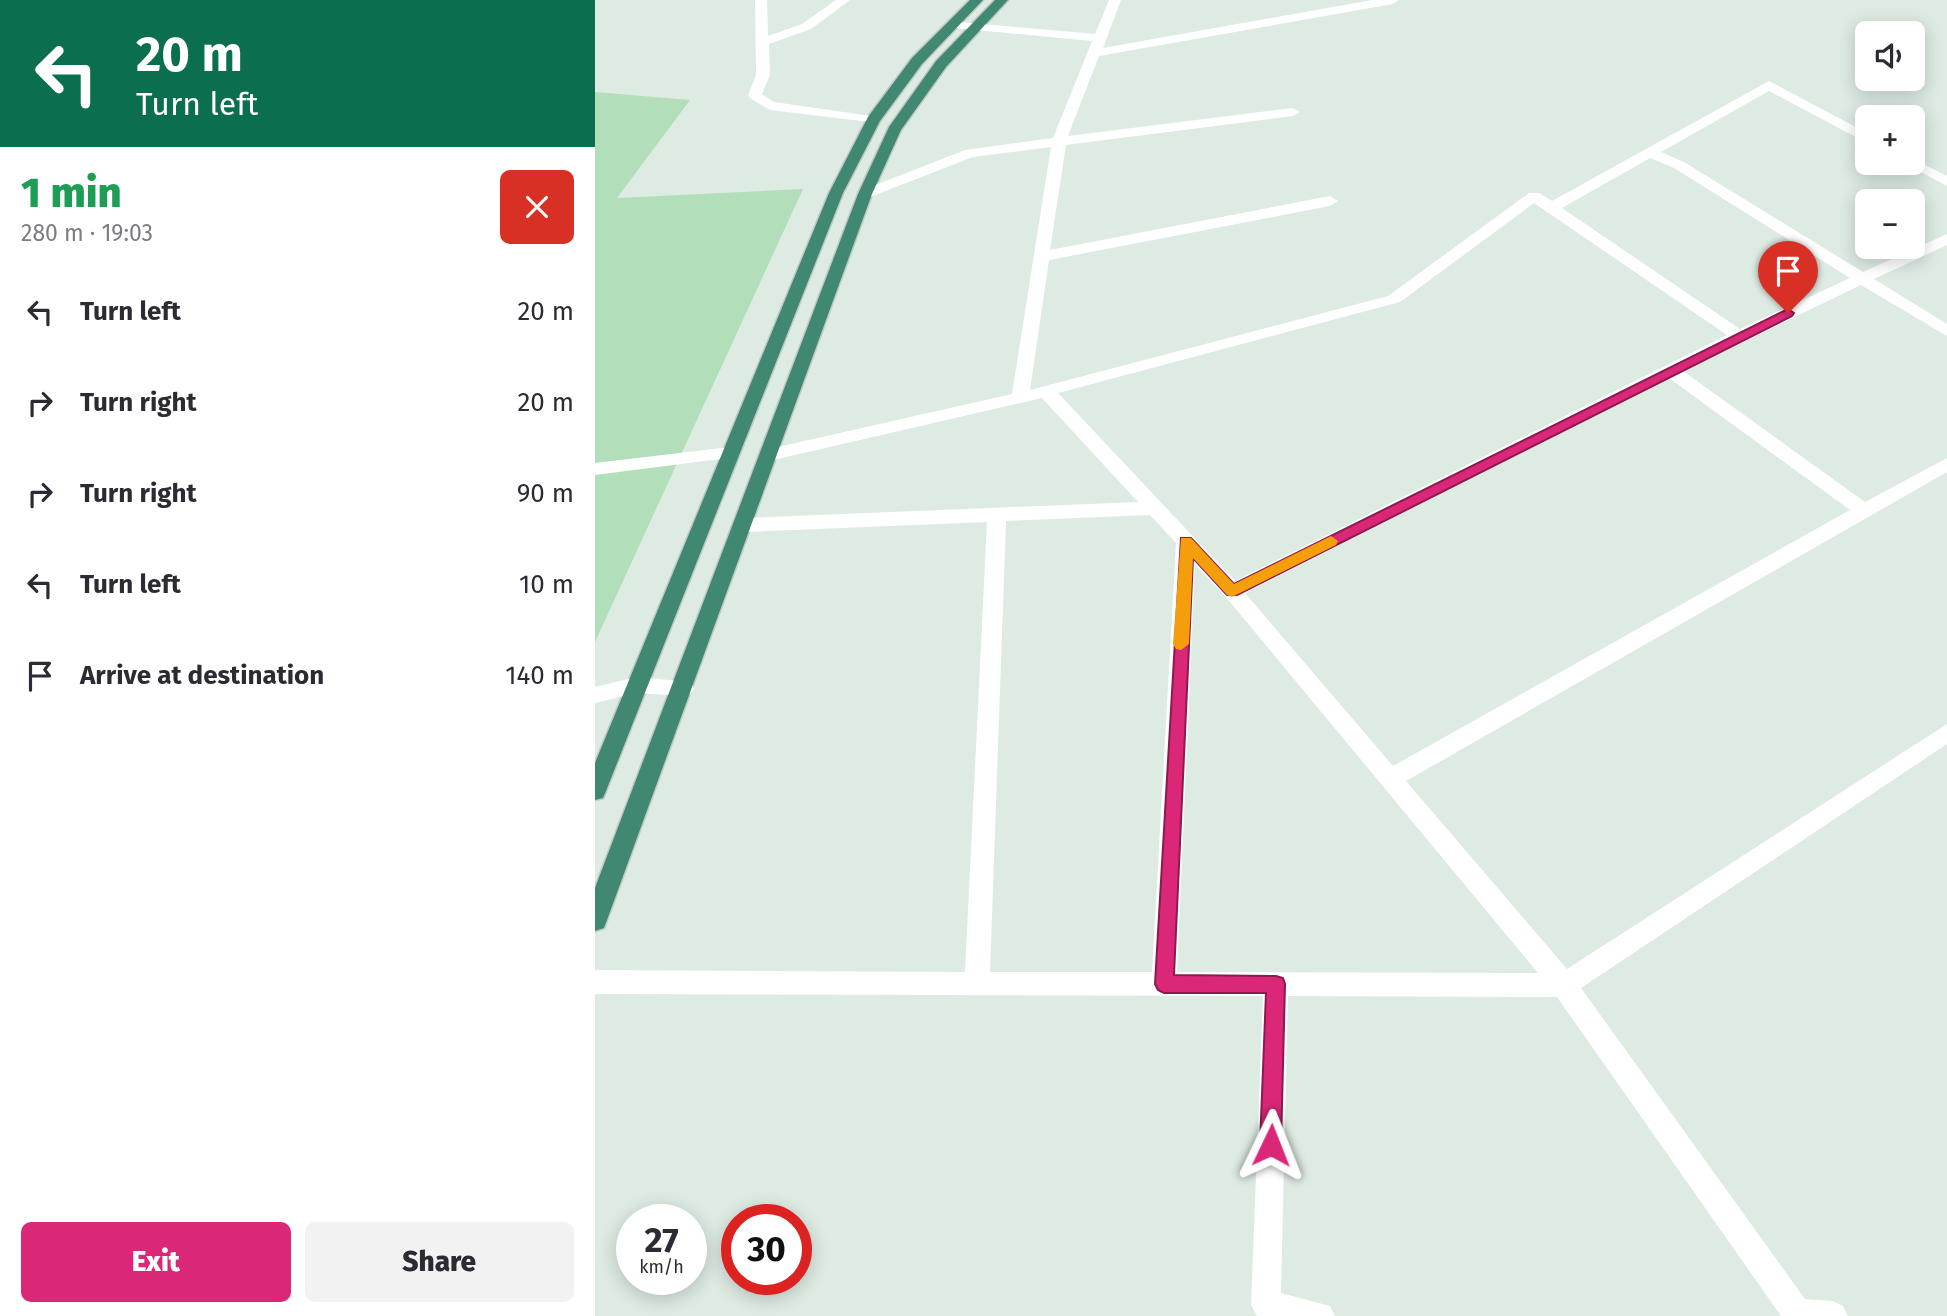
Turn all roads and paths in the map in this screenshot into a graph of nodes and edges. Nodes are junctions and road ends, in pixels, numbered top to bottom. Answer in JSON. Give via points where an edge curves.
{"nodes":[{"id":1,"x":761,"y":0,"type":"edge"},
{"id":2,"x":844,"y":0,"type":"edge"},
{"id":3,"x":977,"y":0,"type":"edge"},
{"id":4,"x":1002,"y":0,"type":"edge"},
{"id":5,"x":1115,"y":0,"type":"edge"},
{"id":6,"x":1393,"y":0,"type":"edge"},
{"id":7,"x":954,"y":23,"type":"junction"},
{"id":8,"x":977,"y":26,"type":"junction"},
{"id":9,"x":763,"y":42,"type":"junction"},
{"id":10,"x":1097,"y":45,"type":"junction"},
{"id":11,"x":1293,"y":112,"type":"dead end"},
{"id":12,"x":873,"y":120,"type":"junction"},
{"id":13,"x":1855,"y":132,"type":"edge"},
{"id":14,"x":1059,"y":142,"type":"junction"},
{"id":15,"x":1651,"y":153,"type":"junction"},
{"id":16,"x":1925,"y":171,"type":"edge"},
{"id":17,"x":1947,"y":183,"type":"edge"},
{"id":18,"x":865,"y":194,"type":"junction"},
{"id":19,"x":1329,"y":201,"type":"dead end"},
{"id":20,"x":1551,"y":208,"type":"junction"},
{"id":21,"x":1947,"y":239,"type":"edge"},
{"id":22,"x":1041,"y":257,"type":"junction"},
{"id":23,"x":1861,"y":279,"type":"junction"},
{"id":24,"x":1947,"y":331,"type":"edge"},
{"id":25,"x":1739,"y":336,"type":"junction"},
{"id":26,"x":1670,"y":370,"type":"junction"},
{"id":27,"x":1047,"y":391,"type":"junction"},
{"id":28,"x":1020,"y":398,"type":"junction"},
{"id":29,"x":730,"y":453,"type":"junction"},
{"id":30,"x":769,"y":456,"type":"junction"},
{"id":31,"x":1947,"y":464,"type":"edge"},
{"id":32,"x":595,"y":469,"type":"edge"},
{"id":33,"x":1154,"y":508,"type":"junction"},
{"id":34,"x":1864,"y":511,"type":"junction"},
{"id":35,"x":997,"y":514,"type":"junction"},
{"id":36,"x":743,"y":525,"type":"junction"},
{"id":37,"x":1186,"y":542,"type":"junction"},
{"id":38,"x":1232,"y":591,"type":"junction"},
{"id":39,"x":636,"y":685,"type":"junction"},
{"id":40,"x":683,"y":688,"type":"junction"},
{"id":41,"x":595,"y":695,"type":"edge"},
{"id":42,"x":1947,"y":733,"type":"edge"},
{"id":43,"x":1390,"y":779,"type":"junction"},
{"id":44,"x":595,"y":791,"type":"edge"},
{"id":45,"x":595,"y":920,"type":"edge"},
{"id":46,"x":595,"y":982,"type":"edge"},
{"id":47,"x":977,"y":983,"type":"junction"},
{"id":48,"x":1164,"y":984,"type":"junction"},
{"id":49,"x":1276,"y":984,"type":"junction"},
{"id":50,"x":1564,"y":985,"type":"junction"},
{"id":51,"x":1799,"y":1315,"type":"edge"},
{"id":52,"x":1320,"y":1316,"type":"edge"},
{"id":53,"x":1833,"y":1316,"type":"edge"}],
"edges":[{"from":1,"to":9,"type":"street"},
{"from":2,"to":9,"type":"street","via":[[804,31]]},
{"from":3,"to":7,"type":"highway"},
{"from":4,"to":8,"type":"highway"},
{"from":5,"to":10,"type":"street"},
{"from":6,"to":10,"type":"street"},
{"from":7,"to":8,"type":"street"},
{"from":7,"to":12,"type":"highway","via":[[917,61]]},
{"from":8,"to":10,"type":"street"},
{"from":8,"to":18,"type":"highway","via":[[941,64],[894,130]]},
{"from":9,"to":12,"type":"street","via":[[763,75],[755,95],[770,106]]},
{"from":10,"to":14,"type":"street"},
{"from":11,"to":14,"type":"street"},
{"from":12,"to":29,"type":"highway","via":[[836,193]]},
{"from":13,"to":15,"type":"street","via":[[1769,85]]},
{"from":14,"to":18,"type":"street","via":[[970,153]]},
{"from":14,"to":22,"type":"street"},
{"from":15,"to":20,"type":"street"},
{"from":15,"to":23,"type":"street","via":[[1679,165]]},
{"from":16,"to":17,"type":"street"},
{"from":18,"to":30,"type":"highway"},
{"from":19,"to":22,"type":"street"},
{"from":20,"to":25,"type":"street"},
{"from":20,"to":27,"type":"street","via":[[1534,197],[1394,299]]},
{"from":21,"to":23,"type":"street"},
{"from":22,"to":28,"type":"street"},
{"from":23,"to":24,"type":"street"},
{"from":23,"to":25,"type":"street"},
{"from":25,"to":26,"type":"street"},
{"from":26,"to":34,"type":"street"},
{"from":26,"to":38,"type":"street"},
{"from":27,"to":28,"type":"street"},
{"from":27,"to":33,"type":"street"},
{"from":28,"to":30,"type":"street"},
{"from":29,"to":32,"type":"street"},
{"from":29,"to":39,"type":"highway"},
{"from":30,"to":36,"type":"highway"},
{"from":31,"to":34,"type":"street"},
{"from":33,"to":35,"type":"street"},
{"from":33,"to":37,"type":"street"},
{"from":34,"to":43,"type":"street"},
{"from":35,"to":36,"type":"street"},
{"from":35,"to":47,"type":"street"},
{"from":36,"to":40,"type":"highway"},
{"from":37,"to":38,"type":"street"},
{"from":37,"to":48,"type":"street"},
{"from":38,"to":43,"type":"street"},
{"from":39,"to":40,"type":"street"},
{"from":39,"to":41,"type":"street"},
{"from":39,"to":44,"type":"highway"},
{"from":40,"to":45,"type":"highway"},
{"from":42,"to":50,"type":"street"},
{"from":43,"to":50,"type":"street"},
{"from":46,"to":47,"type":"street"},
{"from":47,"to":48,"type":"street"},
{"from":48,"to":49,"type":"street"},
{"from":49,"to":50,"type":"street"},
{"from":49,"to":52,"type":"street","via":[[1266,1305]]},
{"from":50,"to":51,"type":"street"},
{"from":51,"to":53,"type":"street"}]}
